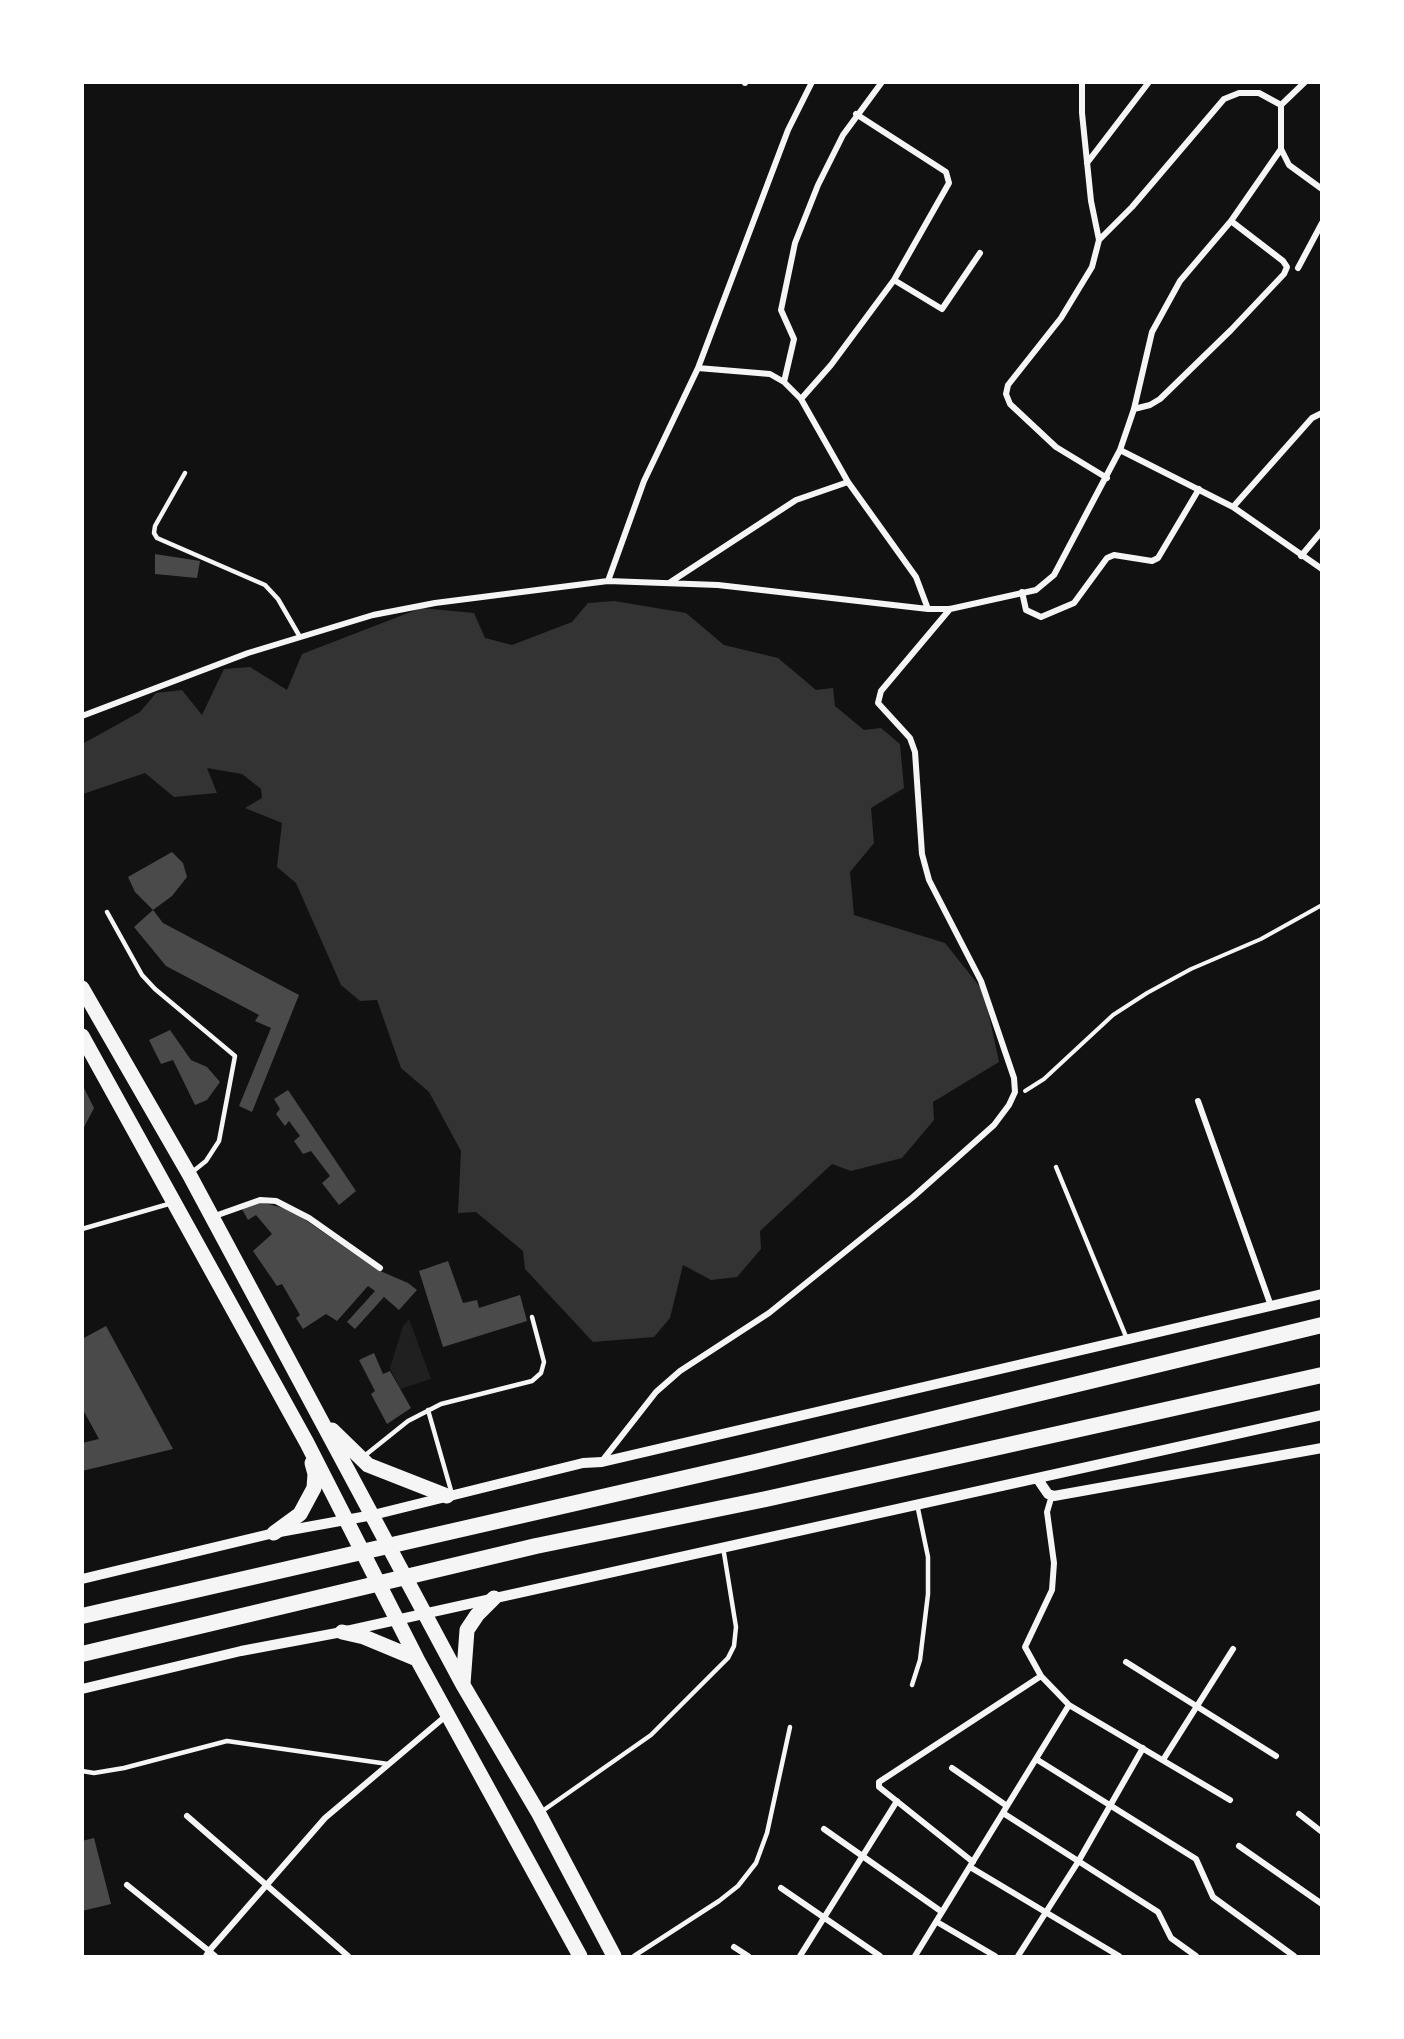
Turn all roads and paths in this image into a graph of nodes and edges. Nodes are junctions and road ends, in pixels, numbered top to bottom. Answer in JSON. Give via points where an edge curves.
{"nodes":[{"id":1,"x":812,"y":82,"type":"edge"},
{"id":2,"x":882,"y":82,"type":"edge"},
{"id":3,"x":1082,"y":82,"type":"edge"},
{"id":4,"x":1149,"y":82,"type":"edge"},
{"id":5,"x":1305,"y":83,"type":"edge"},
{"id":6,"x":1281,"y":105,"type":"junction"},
{"id":7,"x":856,"y":114,"type":"junction"},
{"id":8,"x":1281,"y":149,"type":"junction"},
{"id":9,"x":1087,"y":163,"type":"junction"},
{"id":10,"x":1322,"y":189,"type":"edge"},
{"id":11,"x":1231,"y":221,"type":"junction"},
{"id":12,"x":1322,"y":223,"type":"edge"},
{"id":13,"x":1099,"y":240,"type":"junction"},
{"id":14,"x":980,"y":253,"type":"dead end"},
{"id":15,"x":1298,"y":268,"type":"dead end"},
{"id":16,"x":894,"y":280,"type":"junction"},
{"id":17,"x":698,"y":368,"type":"junction"},
{"id":18,"x":784,"y":382,"type":"junction"},
{"id":19,"x":801,"y":399,"type":"junction"},
{"id":20,"x":1134,"y":409,"type":"junction"},
{"id":21,"x":1322,"y":412,"type":"edge"},
{"id":22,"x":1120,"y":450,"type":"junction"},
{"id":23,"x":185,"y":472,"type":"dead end"},
{"id":24,"x":1107,"y":478,"type":"junction"},
{"id":25,"x":848,"y":482,"type":"junction"},
{"id":26,"x":1199,"y":489,"type":"junction"},
{"id":27,"x":1233,"y":507,"type":"junction"},
{"id":28,"x":1322,"y":531,"type":"edge"},
{"id":29,"x":1301,"y":556,"type":"junction"},
{"id":30,"x":1322,"y":569,"type":"edge"},
{"id":31,"x":608,"y":581,"type":"junction"},
{"id":32,"x":668,"y":583,"type":"junction"},
{"id":33,"x":1022,"y":592,"type":"junction"},
{"id":34,"x":928,"y":609,"type":"junction"},
{"id":35,"x":950,"y":609,"type":"junction"},
{"id":36,"x":300,"y":637,"type":"junction"},
{"id":37,"x":82,"y":716,"type":"edge"},
{"id":38,"x":1322,"y":905,"type":"edge"},
{"id":39,"x":107,"y":912,"type":"dead end"},
{"id":40,"x":82,"y":988,"type":"edge"},
{"id":41,"x":82,"y":1036,"type":"edge"},
{"id":42,"x":1015,"y":1092,"type":"junction"},
{"id":43,"x":1198,"y":1101,"type":"dead end"},
{"id":44,"x":1056,"y":1167,"type":"dead end"},
{"id":45,"x":189,"y":1174,"type":"junction"},
{"id":46,"x":175,"y":1203,"type":"junction"},
{"id":47,"x":211,"y":1217,"type":"junction"},
{"id":48,"x":82,"y":1229,"type":"edge"},
{"id":49,"x":380,"y":1268,"type":"dead end"},
{"id":50,"x":1322,"y":1294,"type":"edge"},
{"id":51,"x":1271,"y":1306,"type":"junction"},
{"id":52,"x":532,"y":1317,"type":"dead end"},
{"id":53,"x":1322,"y":1325,"type":"edge"},
{"id":54,"x":1127,"y":1339,"type":"junction"},
{"id":55,"x":1322,"y":1375,"type":"edge"},
{"id":56,"x":428,"y":1410,"type":"junction"},
{"id":57,"x":316,"y":1412,"type":"junction"},
{"id":58,"x":1322,"y":1415,"type":"edge"},
{"id":59,"x":307,"y":1443,"type":"junction"},
{"id":60,"x":1322,"y":1448,"type":"edge"},
{"id":61,"x":361,"y":1459,"type":"junction"},
{"id":62,"x":602,"y":1462,"type":"junction"},
{"id":63,"x":1036,"y":1478,"type":"junction"},
{"id":64,"x":450,"y":1495,"type":"junction"},
{"id":65,"x":1052,"y":1496,"type":"junction"},
{"id":66,"x":917,"y":1504,"type":"junction"},
{"id":67,"x":373,"y":1515,"type":"junction"},
{"id":68,"x":344,"y":1518,"type":"junction"},
{"id":69,"x":274,"y":1533,"type":"junction"},
{"id":70,"x":723,"y":1546,"type":"junction"},
{"id":71,"x":82,"y":1579,"type":"edge"},
{"id":72,"x":494,"y":1598,"type":"junction"},
{"id":73,"x":424,"y":1613,"type":"junction"},
{"id":74,"x":82,"y":1616,"type":"edge"},
{"id":75,"x":398,"y":1619,"type":"junction"},
{"id":76,"x":342,"y":1632,"type":"junction"},
{"id":77,"x":1233,"y":1649,"type":"dead end"},
{"id":78,"x":82,"y":1654,"type":"edge"},
{"id":79,"x":417,"y":1659,"type":"junction"},
{"id":80,"x":1126,"y":1662,"type":"dead end"},
{"id":81,"x":1041,"y":1676,"type":"junction"},
{"id":82,"x":463,"y":1685,"type":"junction"},
{"id":83,"x":912,"y":1685,"type":"dead end"},
{"id":84,"x":82,"y":1689,"type":"edge"},
{"id":85,"x":1069,"y":1705,"type":"junction"},
{"id":86,"x":1196,"y":1706,"type":"junction"},
{"id":87,"x":448,"y":1714,"type":"junction"},
{"id":88,"x":790,"y":1727,"type":"dead end"},
{"id":89,"x":1143,"y":1748,"type":"junction"},
{"id":90,"x":1276,"y":1756,"type":"dead end"},
{"id":91,"x":1036,"y":1758,"type":"junction"},
{"id":92,"x":1163,"y":1760,"type":"junction"},
{"id":93,"x":388,"y":1764,"type":"junction"},
{"id":94,"x":952,"y":1768,"type":"dead end"},
{"id":95,"x":82,"y":1771,"type":"edge"},
{"id":96,"x":1230,"y":1800,"type":"dead end"},
{"id":97,"x":897,"y":1801,"type":"junction"},
{"id":98,"x":1110,"y":1805,"type":"junction"},
{"id":99,"x":1007,"y":1806,"type":"junction"},
{"id":100,"x":1003,"y":1813,"type":"junction"},
{"id":101,"x":539,"y":1814,"type":"junction"},
{"id":102,"x":1299,"y":1814,"type":"dead end"},
{"id":103,"x":187,"y":1816,"type":"dead end"},
{"id":104,"x":824,"y":1829,"type":"dead end"},
{"id":105,"x":1322,"y":1832,"type":"edge"},
{"id":106,"x":1239,"y":1846,"type":"dead end"},
{"id":107,"x":860,"y":1856,"type":"junction"},
{"id":108,"x":1078,"y":1862,"type":"junction"},
{"id":109,"x":972,"y":1864,"type":"junction"},
{"id":110,"x":127,"y":1885,"type":"dead end"},
{"id":111,"x":267,"y":1885,"type":"junction"},
{"id":112,"x":781,"y":1888,"type":"dead end"},
{"id":113,"x":1322,"y":1904,"type":"edge"},
{"id":114,"x":942,"y":1912,"type":"junction"},
{"id":115,"x":1047,"y":1913,"type":"junction"},
{"id":116,"x":823,"y":1919,"type":"junction"},
{"id":117,"x":937,"y":1922,"type":"junction"},
{"id":118,"x":734,"y":1947,"type":"dead end"},
{"id":119,"x":207,"y":1954,"type":"edge"},
{"id":120,"x":215,"y":1956,"type":"edge"},
{"id":121,"x":348,"y":1956,"type":"edge"},
{"id":122,"x":580,"y":1956,"type":"edge"},
{"id":123,"x":614,"y":1956,"type":"edge"},
{"id":124,"x":634,"y":1956,"type":"edge"},
{"id":125,"x":748,"y":1956,"type":"edge"},
{"id":126,"x":800,"y":1956,"type":"edge"},
{"id":127,"x":880,"y":1956,"type":"edge"},
{"id":128,"x":915,"y":1956,"type":"edge"},
{"id":129,"x":995,"y":1956,"type":"edge"},
{"id":130,"x":1018,"y":1956,"type":"edge"},
{"id":131,"x":1119,"y":1956,"type":"edge"},
{"id":132,"x":1196,"y":1956,"type":"edge"},
{"id":133,"x":1294,"y":1956,"type":"edge"}],
"edges":[{"from":1,"to":17,"type":"street","via":[[788,130]]},
{"from":2,"to":7,"type":"street"},
{"from":3,"to":9,"type":"street"},
{"from":4,"to":9,"type":"street"},
{"from":5,"to":6,"type":"street"},
{"from":6,"to":8,"type":"street"},
{"from":6,"to":13,"type":"street","via":[[1259,93],[1239,93],[1224,99]]},
{"from":7,"to":16,"type":"street","via":[[949,177]]},
{"from":7,"to":18,"type":"street","via":[[818,185],[795,243],[782,302],[782,316],[795,339]]},
{"from":8,"to":10,"type":"street","via":[[1290,165]]},
{"from":8,"to":11,"type":"street"},
{"from":9,"to":13,"type":"street"},
{"from":11,"to":20,"type":"street","via":[[1180,281],[1152,332]]},
{"from":11,"to":20,"type":"street","via":[[1283,261],[1287,267],[1284,274],[1160,399]]},
{"from":12,"to":15,"type":"street"},
{"from":13,"to":24,"type":"street","via":[[1086,277],[1061,318],[1008,385],[1006,394],[1010,404],[1056,447]]},
{"from":14,"to":16,"type":"street","via":[[942,309]]},
{"from":16,"to":19,"type":"street"},
{"from":17,"to":18,"type":"street","via":[[770,374]]},
{"from":17,"to":31,"type":"street","via":[[644,481]]},
{"from":18,"to":19,"type":"street"},
{"from":19,"to":25,"type":"street"},
{"from":20,"to":22,"type":"street"},
{"from":21,"to":27,"type":"street","via":[[1312,418]]},
{"from":22,"to":24,"type":"street"},
{"from":22,"to":26,"type":"street"},
{"from":23,"to":36,"type":"lane","via":[[155,526],[157,538],[265,585]]},
{"from":24,"to":33,"type":"street","via":[[1054,575],[1036,590]]},
{"from":25,"to":32,"type":"street","via":[[796,500]]},
{"from":25,"to":34,"type":"street","via":[[916,577]]},
{"from":26,"to":27,"type":"street"},
{"from":26,"to":33,"type":"street","via":[[1158,558],[1107,558],[1074,603],[1041,617],[1026,610]]},
{"from":27,"to":29,"type":"street"},
{"from":28,"to":29,"type":"street"},
{"from":29,"to":30,"type":"street"},
{"from":31,"to":32,"type":"street"},
{"from":31,"to":36,"type":"street","via":[[435,603],[373,615]]},
{"from":32,"to":34,"type":"street"},
{"from":33,"to":35,"type":"street"},
{"from":34,"to":35,"type":"street"},
{"from":35,"to":42,"type":"street","via":[[881,692],[878,703],[910,738],[915,752],[922,854],[929,880],[981,981],[1014,1078]]},
{"from":36,"to":37,"type":"street"},
{"from":38,"to":42,"type":"path","via":[[1147,993],[1113,1015],[1044,1079],[1032,1088]]},
{"from":39,"to":45,"type":"lane","via":[[142,975],[235,1056],[219,1141],[206,1161]]},
{"from":40,"to":45,"type":"main road"},
{"from":41,"to":46,"type":"main road"},
{"from":42,"to":62,"type":"street","via":[[994,1125],[913,1197],[769,1313],[680,1371],[656,1392]]},
{"from":43,"to":51,"type":"street"},
{"from":44,"to":54,"type":"lane"},
{"from":45,"to":47,"type":"main road"},
{"from":46,"to":48,"type":"lane"},
{"from":46,"to":59,"type":"main road"},
{"from":47,"to":49,"type":"street","via":[[260,1200],[276,1201],[309,1218]]},
{"from":47,"to":57,"type":"main road"},
{"from":50,"to":51,"type":"street"},
{"from":51,"to":54,"type":"street"},
{"from":52,"to":56,"type":"lane","via":[[544,1362],[541,1373],[532,1381]]},
{"from":53,"to":74,"type":"highway","via":[[755,1462]]},
{"from":54,"to":62,"type":"street"},
{"from":55,"to":78,"type":"highway","via":[[536,1546]]},
{"from":56,"to":61,"type":"lane"},
{"from":56,"to":64,"type":"lane"},
{"from":57,"to":61,"type":"main road"},
{"from":57,"to":67,"type":"main road"},
{"from":58,"to":63,"type":"street"},
{"from":59,"to":68,"type":"main road"},
{"from":59,"to":69,"type":"main road","via":[[315,1473],[314,1488],[300,1514]]},
{"from":60,"to":65,"type":"street"},
{"from":61,"to":64,"type":"main road","via":[[389,1475]]},
{"from":62,"to":64,"type":"street","via":[[583,1463]]},
{"from":63,"to":65,"type":"street"},
{"from":63,"to":66,"type":"street"},
{"from":64,"to":67,"type":"street"},
{"from":65,"to":81,"type":"street","via":[[1047,1512],[1054,1563],[1052,1590],[1025,1647]]},
{"from":66,"to":70,"type":"street"},
{"from":66,"to":83,"type":"lane","via":[[927,1557],[928,1594],[920,1660]]},
{"from":67,"to":68,"type":"street"},
{"from":67,"to":73,"type":"main road"},
{"from":68,"to":69,"type":"street"},
{"from":68,"to":75,"type":"main road"},
{"from":69,"to":71,"type":"street"},
{"from":70,"to":72,"type":"street"},
{"from":70,"to":101,"type":"lane","via":[[736,1627],[728,1658],[651,1735]]},
{"from":72,"to":73,"type":"street"},
{"from":72,"to":82,"type":"main road","via":[[468,1630]]},
{"from":73,"to":75,"type":"street"},
{"from":73,"to":82,"type":"main road"},
{"from":75,"to":76,"type":"street"},
{"from":75,"to":79,"type":"main road"},
{"from":76,"to":79,"type":"main road"},
{"from":76,"to":84,"type":"street","via":[[241,1651]]},
{"from":77,"to":86,"type":"street"},
{"from":79,"to":87,"type":"main road"},
{"from":80,"to":86,"type":"street"},
{"from":81,"to":85,"type":"street"},
{"from":81,"to":97,"type":"street","via":[[882,1778],[879,1787]]},
{"from":82,"to":101,"type":"main road"},
{"from":85,"to":89,"type":"street"},
{"from":85,"to":91,"type":"street"},
{"from":86,"to":90,"type":"street"},
{"from":86,"to":92,"type":"street"},
{"from":87,"to":93,"type":"street"},
{"from":87,"to":122,"type":"main road"},
{"from":88,"to":124,"type":"lane","via":[[767,1833],[756,1863],[738,1886],[719,1901]]},
{"from":89,"to":92,"type":"street"},
{"from":89,"to":98,"type":"street"},
{"from":91,"to":98,"type":"street"},
{"from":91,"to":99,"type":"street"},
{"from":92,"to":96,"type":"street"},
{"from":93,"to":95,"type":"lane","via":[[227,1741],[124,1768]]},
{"from":93,"to":111,"type":"street","via":[[325,1818]]},
{"from":94,"to":99,"type":"street"},
{"from":97,"to":107,"type":"street"},
{"from":97,"to":109,"type":"street"},
{"from":98,"to":108,"type":"street"},
{"from":98,"to":133,"type":"street","via":[[1196,1859],[1213,1897]]},
{"from":99,"to":100,"type":"street"},
{"from":100,"to":108,"type":"street"},
{"from":100,"to":109,"type":"street"},
{"from":101,"to":123,"type":"main road"},
{"from":102,"to":105,"type":"street"},
{"from":103,"to":111,"type":"street"},
{"from":104,"to":107,"type":"street"},
{"from":106,"to":113,"type":"street"},
{"from":107,"to":114,"type":"street"},
{"from":107,"to":116,"type":"street"},
{"from":108,"to":115,"type":"street"},
{"from":108,"to":132,"type":"street","via":[[1158,1912],[1171,1938]]},
{"from":109,"to":114,"type":"street"},
{"from":109,"to":115,"type":"street"},
{"from":110,"to":119,"type":"street"},
{"from":111,"to":119,"type":"street"},
{"from":111,"to":121,"type":"street"},
{"from":112,"to":116,"type":"street"},
{"from":114,"to":117,"type":"street"},
{"from":115,"to":130,"type":"street"},
{"from":115,"to":131,"type":"street"},
{"from":116,"to":126,"type":"street"},
{"from":116,"to":127,"type":"street"},
{"from":117,"to":128,"type":"street"},
{"from":117,"to":129,"type":"street"},
{"from":118,"to":125,"type":"street"},
{"from":119,"to":120,"type":"street"}]}
